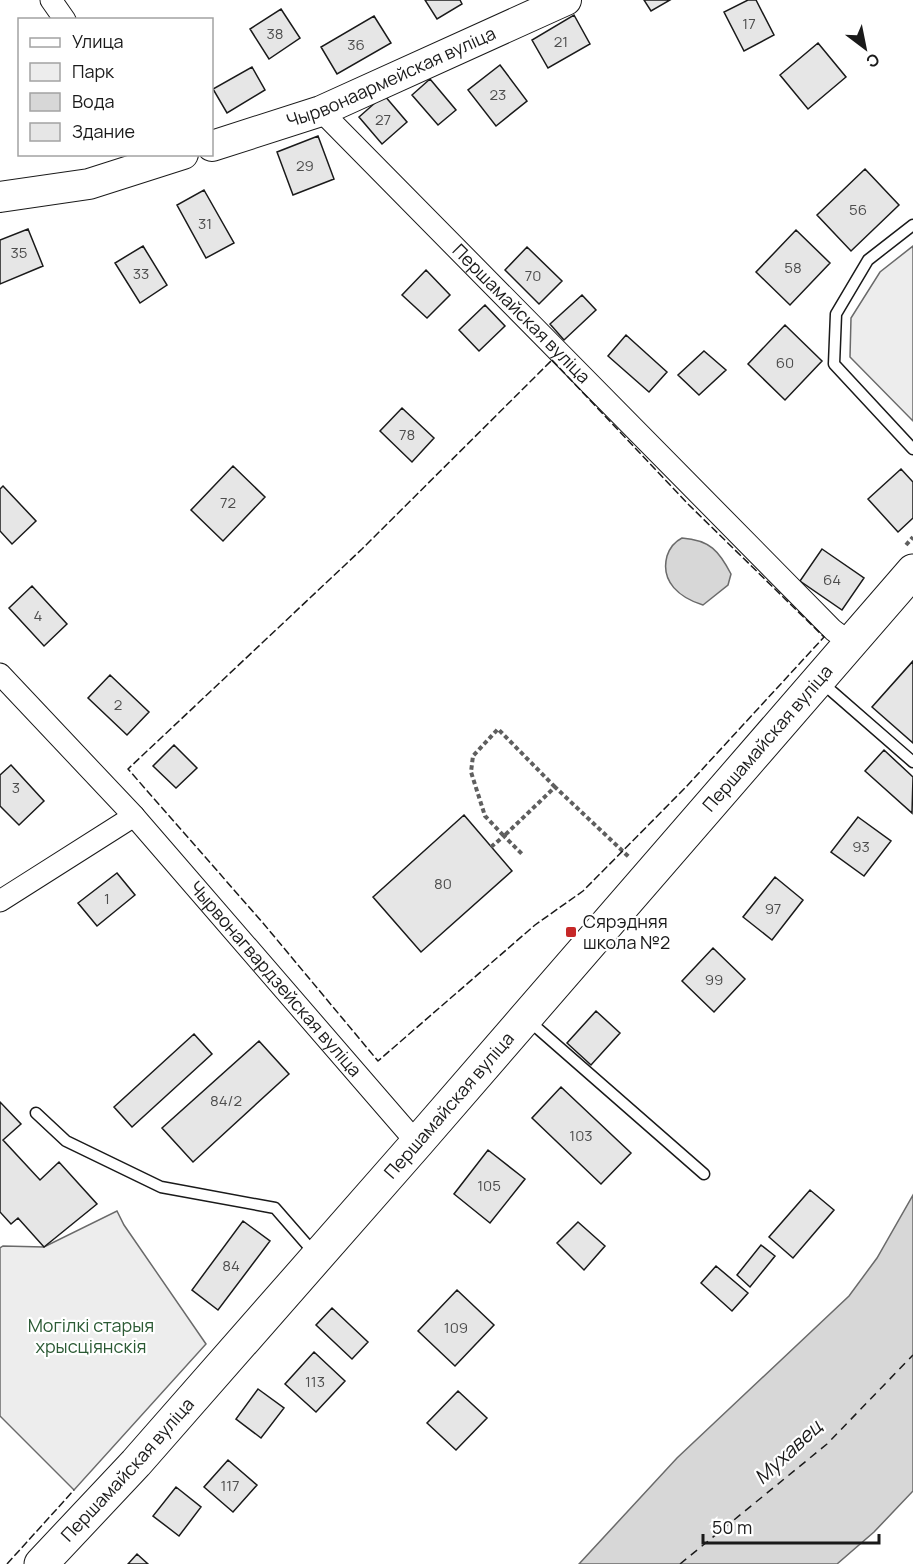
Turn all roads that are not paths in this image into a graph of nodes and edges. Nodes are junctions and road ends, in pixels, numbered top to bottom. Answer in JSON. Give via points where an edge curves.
{"nodes":[{"id":1,"x":51,"y":0,"type":"edge"},
{"id":2,"x":566,"y":0,"type":"edge"},
{"id":3,"x":63,"y":18,"type":"edge"},
{"id":4,"x":321,"y":111,"type":"junction"},
{"id":5,"x":213,"y":146,"type":"edge"},
{"id":6,"x":166,"y":157,"type":"edge"},
{"id":7,"x":0,"y":197,"type":"edge"},
{"id":8,"x":913,"y":225,"type":"edge"},
{"id":9,"x":913,"y":449,"type":"edge"},
{"id":10,"x":913,"y":571,"type":"edge"},
{"id":11,"x":849,"y":642,"type":"junction"},
{"id":12,"x":0,"y":674,"type":"edge"},
{"id":13,"x":817,"y":679,"type":"junction"},
{"id":14,"x":913,"y":762,"type":"edge"},
{"id":15,"x":134,"y":816,"type":"junction"},
{"id":16,"x":0,"y":901,"type":"edge"},
{"id":17,"x":525,"y":1017,"type":"junction"},
{"id":18,"x":36,"y":1113,"type":"dead end"},
{"id":19,"x":417,"y":1143,"type":"junction"},
{"id":20,"x":704,"y":1174,"type":"dead end"},
{"id":21,"x":316,"y":1255,"type":"junction"},
{"id":22,"x":41,"y":1564,"type":"edge"}],
"edges":[{"from":1,"to":3,"type":"street"},
{"from":2,"to":4,"type":"street","name":"Чырвонаармейская вуліца"},
{"from":4,"to":5,"type":"street","name":"Чырвонаармейская вуліца"},
{"from":4,"to":11,"type":"street","name":"Першамайская вуліца"},
{"from":6,"to":7,"type":"street","via":[[89,184]]},
{"from":8,"to":9,"type":"lane","via":[[868,260],[836,314],[834,364]]},
{"from":10,"to":11,"type":"main road","name":"Першамайская вуліца"},
{"from":11,"to":13,"type":"main road","name":"Першамайская вуліца"},
{"from":12,"to":15,"type":"street","name":"Чырвонагвардзейская вуліца"},
{"from":13,"to":14,"type":"lane"},
{"from":13,"to":17,"type":"main road","name":"Першамайская вуліца"},
{"from":15,"to":16,"type":"street"},
{"from":15,"to":19,"type":"street","name":"Чырвонагвардзейская вуліца"},
{"from":17,"to":19,"type":"main road","name":"Першамайская вуліца"},
{"from":17,"to":20,"type":"lane"},
{"from":18,"to":21,"type":"lane","via":[[66,1141],[161,1187],[275,1208]]},
{"from":19,"to":21,"type":"main road","name":"Першамайская вуліца"},
{"from":21,"to":22,"type":"main road","name":"Першамайская вуліца","via":[[136,1462]]}]}
